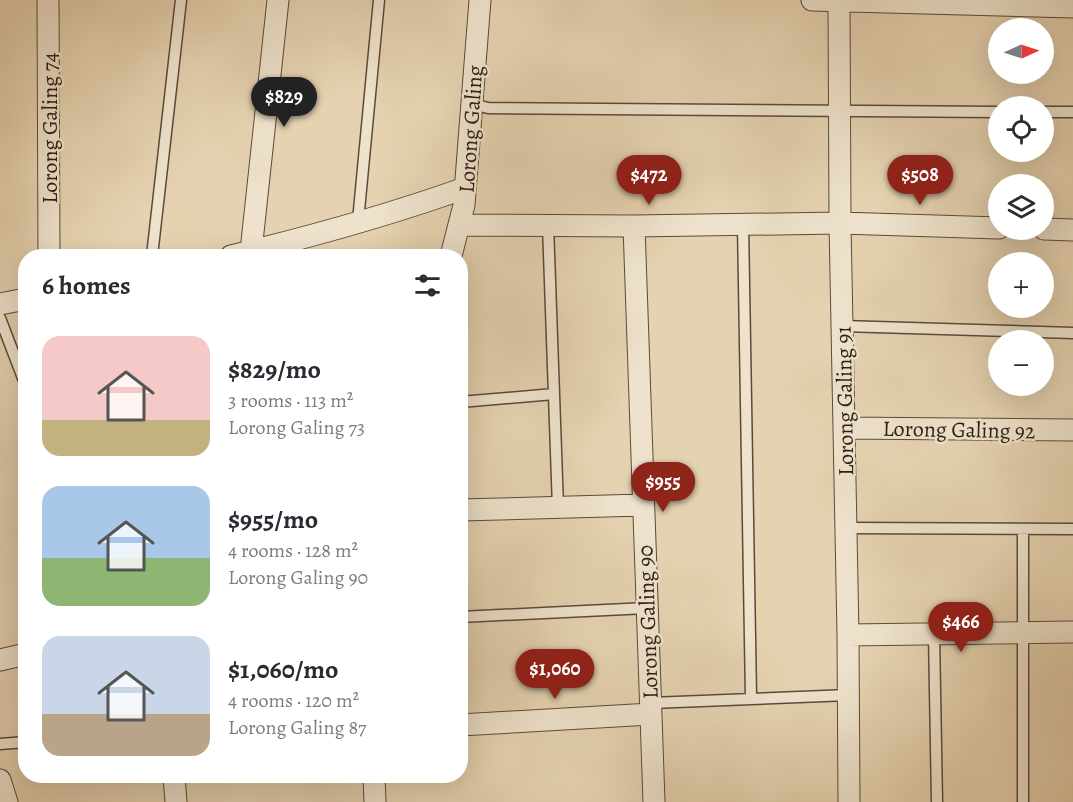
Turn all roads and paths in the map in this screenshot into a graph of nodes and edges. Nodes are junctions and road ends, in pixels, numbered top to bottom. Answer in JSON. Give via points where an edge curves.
{"nodes":[{"id":1,"x":48,"y":0,"type":"edge"},
{"id":2,"x":181,"y":0,"type":"edge"},
{"id":3,"x":278,"y":0,"type":"edge"},
{"id":4,"x":379,"y":0,"type":"edge"},
{"id":5,"x":480,"y":0,"type":"edge"},
{"id":6,"x":812,"y":0,"type":"edge"},
{"id":7,"x":839,"y":1,"type":"edge"},
{"id":8,"x":900,"y":1,"type":"edge"},
{"id":9,"x":997,"y":2,"type":"edge"},
{"id":10,"x":1073,"y":7,"type":"edge"},
{"id":11,"x":472,"y":104,"type":"junction"},
{"id":12,"x":840,"y":111,"type":"junction"},
{"id":13,"x":988,"y":112,"type":"edge"},
{"id":14,"x":1054,"y":112,"type":"edge"},
{"id":15,"x":1073,"y":112,"type":"edge"},
{"id":16,"x":465,"y":188,"type":"junction"},
{"id":17,"x":358,"y":221,"type":"junction"},
{"id":18,"x":840,"y":223,"type":"junction"},
{"id":19,"x":743,"y":224,"type":"junction"},
{"id":20,"x":459,"y":225,"type":"junction"},
{"id":21,"x":548,"y":225,"type":"junction"},
{"id":22,"x":634,"y":226,"type":"junction"},
{"id":23,"x":988,"y":228,"type":"edge"},
{"id":24,"x":1054,"y":229,"type":"edge"},
{"id":25,"x":1073,"y":230,"type":"edge"},
{"id":26,"x":49,"y":249,"type":"edge"},
{"id":27,"x":153,"y":249,"type":"edge"},
{"id":28,"x":242,"y":249,"type":"edge"},
{"id":29,"x":290,"y":249,"type":"edge"},
{"id":30,"x":453,"y":249,"type":"edge"},
{"id":31,"x":18,"y":301,"type":"edge"},
{"id":32,"x":0,"y":304,"type":"edge"},
{"id":33,"x":0,"y":318,"type":"edge"},
{"id":34,"x":842,"y":326,"type":"junction"},
{"id":35,"x":1073,"y":333,"type":"edge"},
{"id":36,"x":18,"y":366,"type":"edge"},
{"id":37,"x":554,"y":394,"type":"junction"},
{"id":38,"x":468,"y":401,"type":"edge"},
{"id":39,"x":844,"y":428,"type":"junction"},
{"id":40,"x":1073,"y":430,"type":"edge"},
{"id":41,"x":643,"y":505,"type":"junction"},
{"id":42,"x":558,"y":507,"type":"junction"},
{"id":43,"x":468,"y":510,"type":"edge"},
{"id":44,"x":846,"y":528,"type":"junction"},
{"id":45,"x":1023,"y":529,"type":"junction"},
{"id":46,"x":1073,"y":529,"type":"edge"},
{"id":47,"x":647,"y":608,"type":"junction"},
{"id":48,"x":468,"y":617,"type":"edge"},
{"id":49,"x":1073,"y":632,"type":"edge"},
{"id":50,"x":1022,"y":633,"type":"junction"},
{"id":51,"x":934,"y":634,"type":"junction"},
{"id":52,"x":848,"y":635,"type":"junction"},
{"id":53,"x":18,"y":656,"type":"edge"},
{"id":54,"x":0,"y":660,"type":"edge"},
{"id":55,"x":849,"y":695,"type":"junction"},
{"id":56,"x":751,"y":698,"type":"junction"},
{"id":57,"x":651,"y":708,"type":"junction"},
{"id":58,"x":468,"y":723,"type":"edge"},
{"id":59,"x":18,"y":743,"type":"edge"},
{"id":60,"x":0,"y":744,"type":"edge"},
{"id":61,"x":0,"y":780,"type":"edge"},
{"id":62,"x":175,"y":783,"type":"edge"},
{"id":63,"x":374,"y":783,"type":"edge"},
{"id":64,"x":7,"y":802,"type":"edge"},
{"id":65,"x":176,"y":802,"type":"edge"},
{"id":66,"x":375,"y":802,"type":"edge"},
{"id":67,"x":654,"y":802,"type":"edge"},
{"id":68,"x":849,"y":802,"type":"edge"},
{"id":69,"x":937,"y":802,"type":"edge"},
{"id":70,"x":1023,"y":802,"type":"edge"}],
"edges":[{"from":1,"to":26,"type":"street","name":"Lorong Galing 74"},
{"from":2,"to":27,"type":"lane"},
{"from":3,"to":28,"type":"street"},
{"from":4,"to":17,"type":"lane"},
{"from":5,"to":11,"type":"street","name":"Lorong Galing"},
{"from":6,"to":7,"type":"street"},
{"from":7,"to":8,"type":"street"},
{"from":7,"to":12,"type":"street","name":"Lorong Galing 91"},
{"from":8,"to":9,"type":"street"},
{"from":9,"to":10,"type":"street"},
{"from":11,"to":12,"type":"lane","via":[[489,108]]},
{"from":11,"to":16,"type":"street","name":"Lorong Galing"},
{"from":12,"to":13,"type":"lane"},
{"from":12,"to":18,"type":"street","name":"Lorong Galing 91"},
{"from":14,"to":15,"type":"lane"},
{"from":16,"to":17,"type":"street"},
{"from":16,"to":20,"type":"street","name":"Lorong Galing"},
{"from":17,"to":29,"type":"street"},
{"from":18,"to":19,"type":"street"},
{"from":18,"to":23,"type":"street"},
{"from":18,"to":34,"type":"street","name":"Lorong Galing 91"},
{"from":19,"to":22,"type":"street"},
{"from":19,"to":56,"type":"lane"},
{"from":20,"to":21,"type":"street"},
{"from":20,"to":30,"type":"street","name":"Lorong Galing"},
{"from":21,"to":22,"type":"street"},
{"from":21,"to":37,"type":"lane"},
{"from":22,"to":41,"type":"street","name":"Lorong Galing 90"},
{"from":24,"to":25,"type":"street"},
{"from":31,"to":32,"type":"street"},
{"from":33,"to":36,"type":"lane"},
{"from":34,"to":35,"type":"lane"},
{"from":34,"to":39,"type":"street","name":"Lorong Galing 91"},
{"from":37,"to":38,"type":"lane"},
{"from":37,"to":42,"type":"lane"},
{"from":39,"to":40,"type":"street","name":"Lorong Galing 92"},
{"from":39,"to":44,"type":"street","name":"Lorong Galing 91"},
{"from":41,"to":42,"type":"street"},
{"from":41,"to":47,"type":"street","name":"Lorong Galing 90"},
{"from":42,"to":43,"type":"street"},
{"from":44,"to":45,"type":"lane"},
{"from":44,"to":52,"type":"street","name":"Lorong Galing 91"},
{"from":45,"to":46,"type":"lane"},
{"from":45,"to":50,"type":"lane"},
{"from":47,"to":48,"type":"lane"},
{"from":47,"to":57,"type":"street","name":"Lorong Galing 90"},
{"from":49,"to":50,"type":"street"},
{"from":50,"to":51,"type":"street"},
{"from":50,"to":70,"type":"lane"},
{"from":51,"to":52,"type":"street"},
{"from":51,"to":69,"type":"lane"},
{"from":52,"to":55,"type":"street","name":"Lorong Galing 91"},
{"from":53,"to":54,"type":"street"},
{"from":55,"to":56,"type":"lane"},
{"from":55,"to":68,"type":"street","name":"Lorong Galing 91"},
{"from":56,"to":57,"type":"lane"},
{"from":57,"to":58,"type":"street"},
{"from":57,"to":67,"type":"street","name":"Lorong Galing 90"},
{"from":59,"to":60,"type":"lane"},
{"from":61,"to":64,"type":"street"},
{"from":62,"to":65,"type":"street"},
{"from":63,"to":66,"type":"street"}]}
